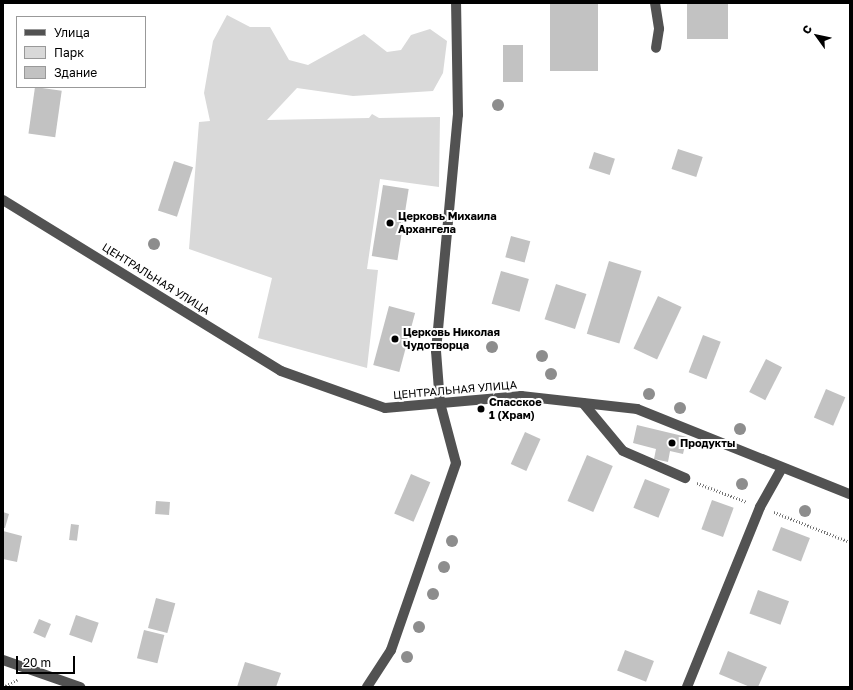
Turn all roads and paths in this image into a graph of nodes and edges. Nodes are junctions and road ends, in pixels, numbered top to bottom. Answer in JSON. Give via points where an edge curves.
{"nodes":[{"id":1,"x":456,"y":3,"type":"edge"},
{"id":2,"x":655,"y":3,"type":"edge"},
{"id":3,"x":656,"y":48,"type":"dead end"},
{"id":4,"x":3,"y":200,"type":"edge"},
{"id":5,"x":440,"y":403,"type":"junction"},
{"id":6,"x":583,"y":403,"type":"junction"},
{"id":7,"x":782,"y":468,"type":"junction"},
{"id":8,"x":685,"y":478,"type":"dead end"},
{"id":9,"x":850,"y":494,"type":"edge"},
{"id":10,"x":3,"y":660,"type":"edge"},
{"id":11,"x":80,"y":687,"type":"edge"},
{"id":12,"x":367,"y":687,"type":"edge"},
{"id":13,"x":687,"y":687,"type":"edge"}],
"edges":[{"from":1,"to":5,"type":"street","via":[[458,115],[436,351]]},
{"from":2,"to":3,"type":"street","via":[[659,29]]},
{"from":4,"to":5,"type":"street","name":"ЦЕНТРАЛЬНАЯ УЛИЦА","via":[[281,371],[384,408]]},
{"from":5,"to":6,"type":"street","name":"ЦЕНТРАЛЬНАЯ УЛИЦА","via":[[521,396]]},
{"from":5,"to":12,"type":"street","via":[[456,463],[391,650]]},
{"from":6,"to":7,"type":"street","name":"ЦЕНТРАЛЬНАЯ УЛИЦА","via":[[637,409]]},
{"from":6,"to":8,"type":"street","via":[[623,451]]},
{"from":7,"to":9,"type":"street","name":"ЦЕНТРАЛЬНАЯ УЛИЦА"},
{"from":7,"to":13,"type":"street","via":[[760,507]]},
{"from":10,"to":11,"type":"street"}]}
